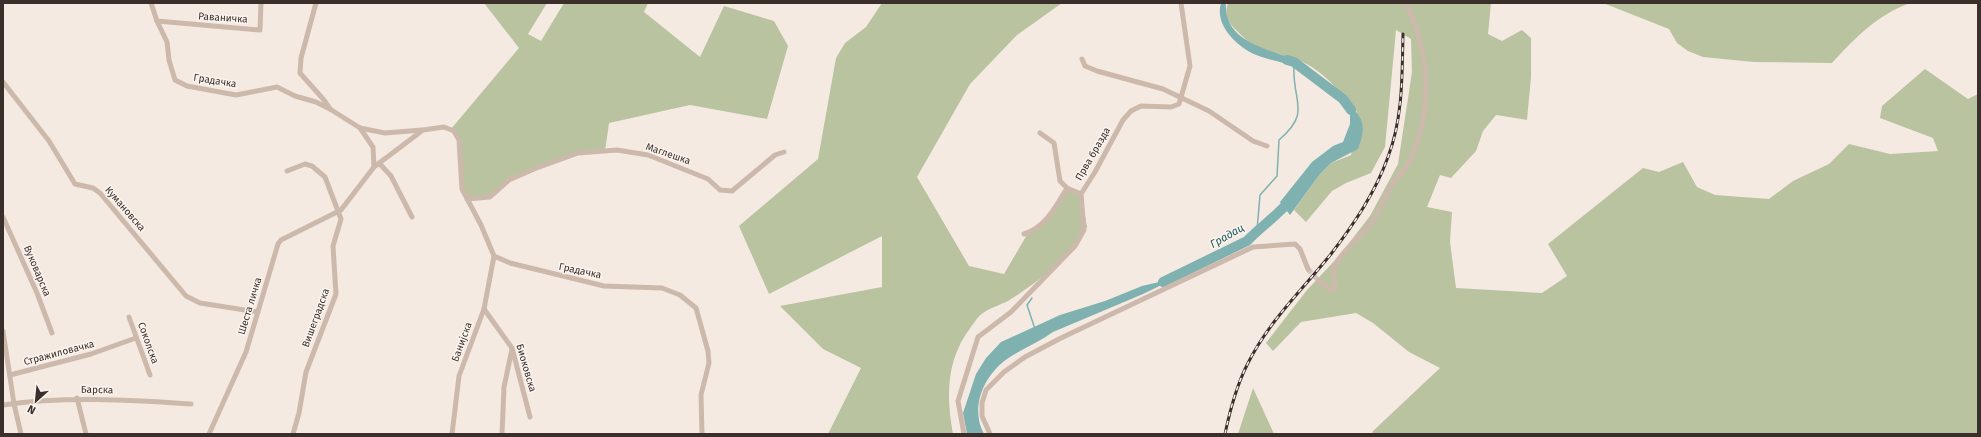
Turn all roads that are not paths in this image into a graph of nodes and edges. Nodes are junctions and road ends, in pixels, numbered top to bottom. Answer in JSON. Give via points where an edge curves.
{"nodes":[{"id":1,"x":151,"y":3,"type":"edge"},
{"id":2,"x":261,"y":3,"type":"edge"},
{"id":3,"x":316,"y":3,"type":"edge"},
{"id":4,"x":1181,"y":3,"type":"edge"},
{"id":5,"x":1406,"y":3,"type":"edge"},
{"id":6,"x":157,"y":21,"type":"junction"},
{"id":7,"x":1082,"y":59,"type":"dead end"},
{"id":8,"x":3,"y":82,"type":"edge"},
{"id":9,"x":1181,"y":99,"type":"junction"},
{"id":10,"x":330,"y":110,"type":"junction"},
{"id":11,"x":360,"y":128,"type":"junction"},
{"id":12,"x":423,"y":130,"type":"junction"},
{"id":13,"x":1040,"y":134,"type":"dead end"},
{"id":14,"x":1267,"y":146,"type":"dead end"},
{"id":15,"x":784,"y":152,"type":"dead end"},
{"id":16,"x":377,"y":165,"type":"junction"},
{"id":17,"x":287,"y":171,"type":"dead end"},
{"id":18,"x":1067,"y":188,"type":"junction"},
{"id":19,"x":1081,"y":194,"type":"junction"},
{"id":20,"x":467,"y":199,"type":"junction"},
{"id":21,"x":338,"y":212,"type":"junction"},
{"id":22,"x":3,"y":217,"type":"edge"},
{"id":23,"x":412,"y":217,"type":"dead end"},
{"id":24,"x":1024,"y":234,"type":"dead end"},
{"id":25,"x":494,"y":256,"type":"junction"},
{"id":26,"x":1308,"y":269,"type":"tunnel mouth"},
{"id":27,"x":1318,"y":280,"type":"tunnel mouth"},
{"id":28,"x":484,"y":309,"type":"junction"},
{"id":29,"x":258,"y":312,"type":"junction"},
{"id":30,"x":128,"y":317,"type":"dead end"},
{"id":31,"x":3,"y":331,"type":"edge"},
{"id":32,"x":52,"y":332,"type":"dead end"},
{"id":33,"x":136,"y":338,"type":"junction"},
{"id":34,"x":512,"y":348,"type":"junction"},
{"id":35,"x":4,"y":351,"type":"edge"},
{"id":36,"x":10,"y":375,"type":"junction"},
{"id":37,"x":150,"y":375,"type":"dead end"},
{"id":38,"x":77,"y":398,"type":"junction"},
{"id":39,"x":14,"y":404,"type":"junction"},
{"id":40,"x":191,"y":404,"type":"dead end"},
{"id":41,"x":3,"y":405,"type":"edge"},
{"id":42,"x":530,"y":417,"type":"dead end"},
{"id":43,"x":21,"y":434,"type":"edge"},
{"id":44,"x":86,"y":434,"type":"edge"},
{"id":45,"x":209,"y":434,"type":"edge"},
{"id":46,"x":293,"y":434,"type":"edge"},
{"id":47,"x":452,"y":434,"type":"edge"},
{"id":48,"x":502,"y":434,"type":"edge"},
{"id":49,"x":702,"y":434,"type":"edge"},
{"id":50,"x":964,"y":434,"type":"edge"},
{"id":51,"x":990,"y":434,"type":"edge"}],
"edges":[{"from":1,"to":6,"type":"street","name":"Градачка"},
{"from":2,"to":6,"type":"street","name":"Раваничка","via":[[260,30]]},
{"from":3,"to":10,"type":"street","via":[[301,58],[300,73]]},
{"from":4,"to":9,"type":"street","via":[[1190,66]]},
{"from":5,"to":27,"type":"street","via":[[1417,31],[1424,68],[1427,102],[1423,124],[1411,159],[1392,185],[1380,212],[1336,264],[1333,275],[1335,288],[1330,290]]},
{"from":6,"to":10,"type":"street","name":"Градачка","via":[[168,42],[169,60],[175,80],[187,86],[236,95],[276,88],[316,102]]},
{"from":7,"to":9,"type":"street","via":[[1085,66],[1097,71],[1163,89]]},
{"from":8,"to":29,"type":"street","name":"Кумановска","via":[[48,142],[75,184],[93,188],[100,193],[186,296],[200,303]]},
{"from":9,"to":14,"type":"street","via":[[1209,111],[1253,141]]},
{"from":9,"to":19,"type":"street","name":"Прва бразда","via":[[1179,104],[1171,107],[1141,106],[1131,111],[1123,120]]},
{"from":10,"to":11,"type":"street"},
{"from":11,"to":12,"type":"street","via":[[385,133]]},
{"from":11,"to":16,"type":"street","via":[[373,147]]},
{"from":12,"to":16,"type":"street"},
{"from":12,"to":20,"type":"street","via":[[444,127],[454,131],[459,140],[462,189]]},
{"from":13,"to":18,"type":"street","via":[[1054,143],[1060,181]]},
{"from":15,"to":20,"type":"street","name":"Маглешка","via":[[775,155],[732,191],[720,190],[708,179],[648,155],[617,150],[578,153],[509,180],[490,197]]},
{"from":16,"to":21,"type":"street"},
{"from":16,"to":23,"type":"street","via":[[391,176]]},
{"from":17,"to":21,"type":"street","via":[[305,164],[318,170],[329,184]]},
{"from":18,"to":19,"type":"street"},
{"from":18,"to":24,"type":"street","via":[[1056,207],[1040,226]]},
{"from":19,"to":50,"type":"street","name":"Прва бразда","via":[[1084,230],[1075,246],[1012,312],[978,338],[958,401]]},
{"from":20,"to":25,"type":"street"},
{"from":21,"to":29,"type":"street","name":"Шеста личка","via":[[281,240]]},
{"from":21,"to":46,"type":"street","name":"Вишеградска","via":[[340,221],[333,246],[336,294],[306,372]]},
{"from":22,"to":32,"type":"street","name":"Вуковарска"},
{"from":25,"to":28,"type":"street","name":"Банијска"},
{"from":25,"to":49,"type":"street","name":"Градачка","via":[[517,265],[604,286],[662,288],[680,295],[696,308],[709,363],[701,395]]},
{"from":26,"to":51,"type":"street","via":[[1300,249],[1295,244],[1253,247],[1061,338],[1004,372],[986,390],[982,416]]},
{"from":28,"to":34,"type":"street","name":"Биоковска"},
{"from":28,"to":47,"type":"street","name":"Банијска","via":[[459,376]]},
{"from":29,"to":45,"type":"street","name":"Шеста личка","via":[[246,352]]},
{"from":30,"to":33,"type":"street","name":"Соколска"},
{"from":31,"to":35,"type":"street"},
{"from":33,"to":36,"type":"street","name":"Стражиловачка","via":[[91,354]]},
{"from":33,"to":37,"type":"street","name":"Соколска"},
{"from":34,"to":42,"type":"street","name":"Биоковска"},
{"from":34,"to":48,"type":"street","via":[[504,387]]},
{"from":35,"to":36,"type":"street"},
{"from":36,"to":39,"type":"street"},
{"from":38,"to":39,"type":"street","name":"Барска"},
{"from":38,"to":40,"type":"street","name":"Барска"},
{"from":38,"to":44,"type":"street"},
{"from":39,"to":41,"type":"street","name":"Барска"},
{"from":39,"to":43,"type":"street"}]}
